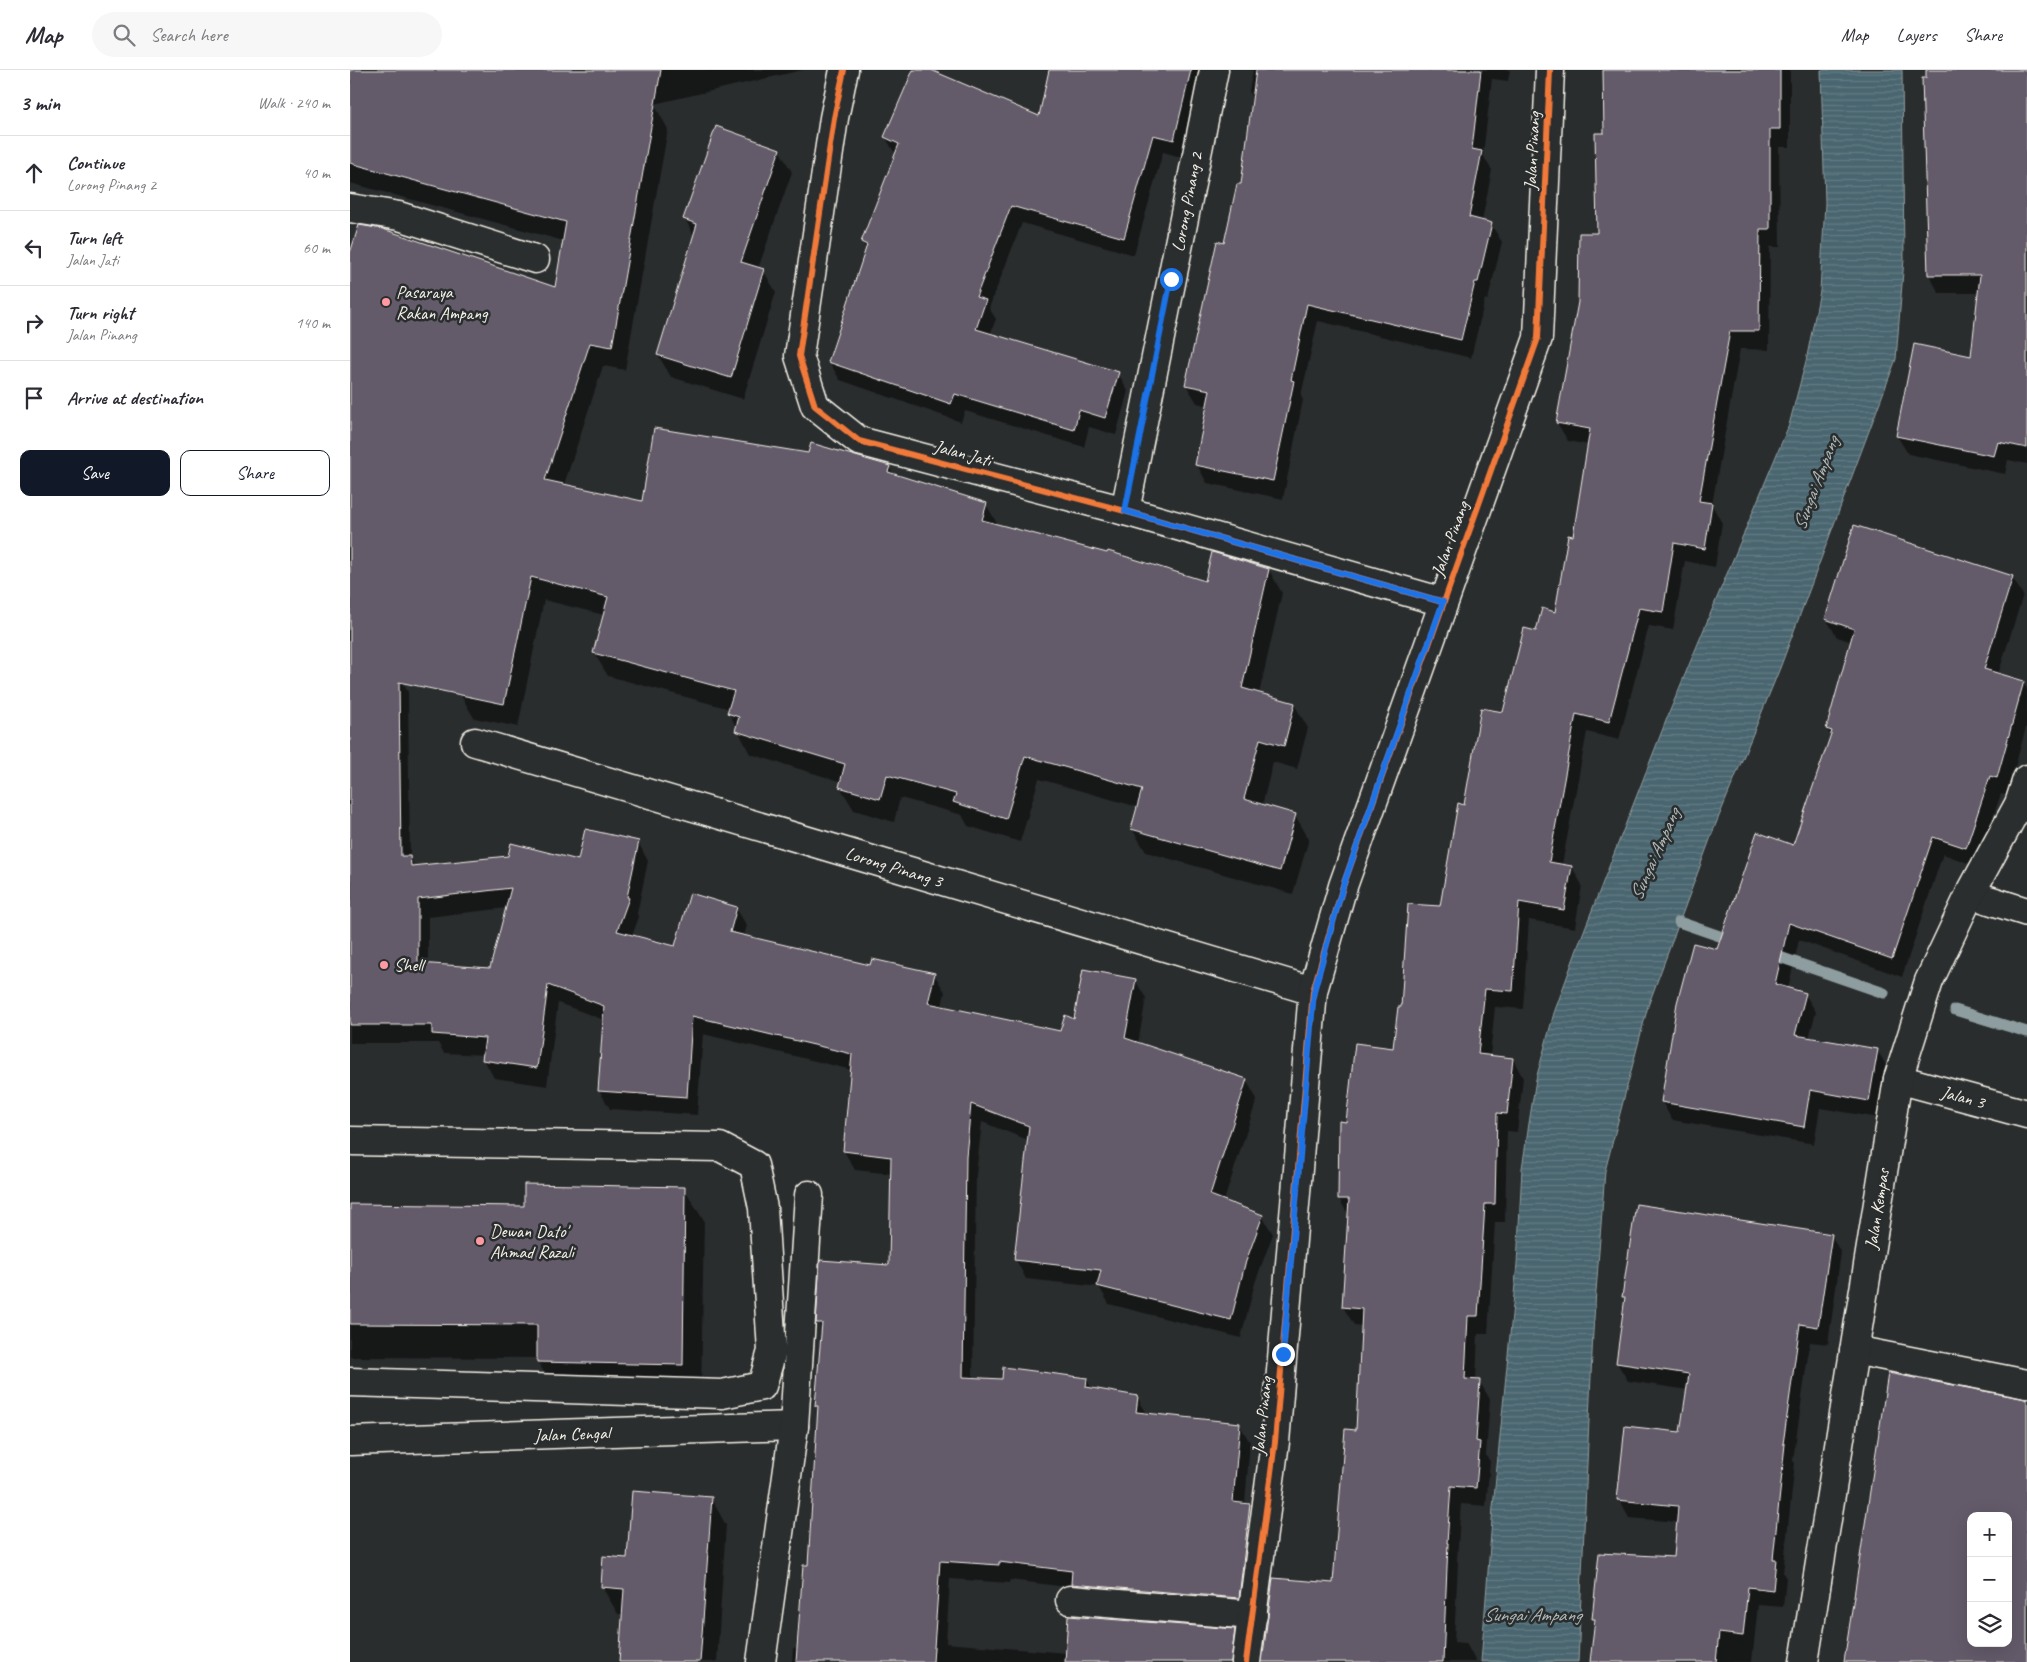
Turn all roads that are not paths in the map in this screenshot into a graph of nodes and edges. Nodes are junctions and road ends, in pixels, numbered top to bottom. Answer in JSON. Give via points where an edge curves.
{"nodes":[{"id":1,"x":844,"y":70,"type":"edge"},
{"id":2,"x":1214,"y":70,"type":"edge"},
{"id":3,"x":1550,"y":70,"type":"edge"},
{"id":4,"x":350,"y":208,"type":"edge"},
{"id":5,"x":535,"y":259,"type":"dead end"},
{"id":6,"x":1125,"y":511,"type":"junction"},
{"id":7,"x":1443,"y":602,"type":"junction"},
{"id":8,"x":475,"y":742,"type":"dead end"},
{"id":9,"x":2027,"y":779,"type":"edge"},
{"id":10,"x":1970,"y":894,"type":"junction"},
{"id":11,"x":2027,"y":912,"type":"edge"},
{"id":12,"x":1314,"y":991,"type":"junction"},
{"id":13,"x":1898,"y":1079,"type":"junction"},
{"id":14,"x":2027,"y":1114,"type":"edge"},
{"id":15,"x":350,"y":1140,"type":"edge"},
{"id":16,"x":809,"y":1195,"type":"dead end"},
{"id":17,"x":1854,"y":1350,"type":"junction"},
{"id":18,"x":350,"y":1382,"type":"edge"},
{"id":19,"x":2027,"y":1384,"type":"edge"},
{"id":20,"x":794,"y":1426,"type":"junction"},
{"id":21,"x":350,"y":1441,"type":"edge"},
{"id":22,"x":1070,"y":1600,"type":"dead end"},
{"id":23,"x":1253,"y":1615,"type":"junction"},
{"id":24,"x":761,"y":1662,"type":"edge"},
{"id":25,"x":1246,"y":1662,"type":"edge"},
{"id":26,"x":1804,"y":1662,"type":"edge"}],
"edges":[{"from":1,"to":6,"type":"street","name":"Jalan Jati","via":[[832,128],[799,356],[815,406],[859,441]]},
{"from":2,"to":6,"type":"street","name":"Lorong Pinang 2"},
{"from":3,"to":7,"type":"street","name":"Jalan Pinang","via":[[1538,338]]},
{"from":4,"to":5,"type":"street","via":[[399,216]]},
{"from":6,"to":7,"type":"street","name":"Jalan Jati"},
{"from":7,"to":12,"type":"street","name":"Jalan Pinang","via":[[1343,886]]},
{"from":8,"to":12,"type":"street","name":"Lorong Pinang 3"},
{"from":9,"to":10,"type":"street","name":"Jalan Kempas","via":[[2019,804]]},
{"from":10,"to":11,"type":"street"},
{"from":10,"to":13,"type":"street","name":"Jalan Kempas","via":[[1929,981]]},
{"from":12,"to":23,"type":"street","name":"Jalan Pinang","via":[[1276,1442]]},
{"from":13,"to":14,"type":"street","name":"Jalan 3"},
{"from":13,"to":17,"type":"street","name":"Jalan Kempas"},
{"from":15,"to":18,"type":"street","via":[[720,1147],[754,1165],[763,1208],[772,1351],[762,1386],[722,1394]]},
{"from":16,"to":20,"type":"street"},
{"from":17,"to":19,"type":"street"},
{"from":17,"to":26,"type":"street","name":"Jalan Kempas"},
{"from":20,"to":21,"type":"street","name":"Jalan Cengal"},
{"from":20,"to":24,"type":"street"},
{"from":22,"to":23,"type":"street"},
{"from":23,"to":25,"type":"street","name":"Jalan Pinang"}]}
